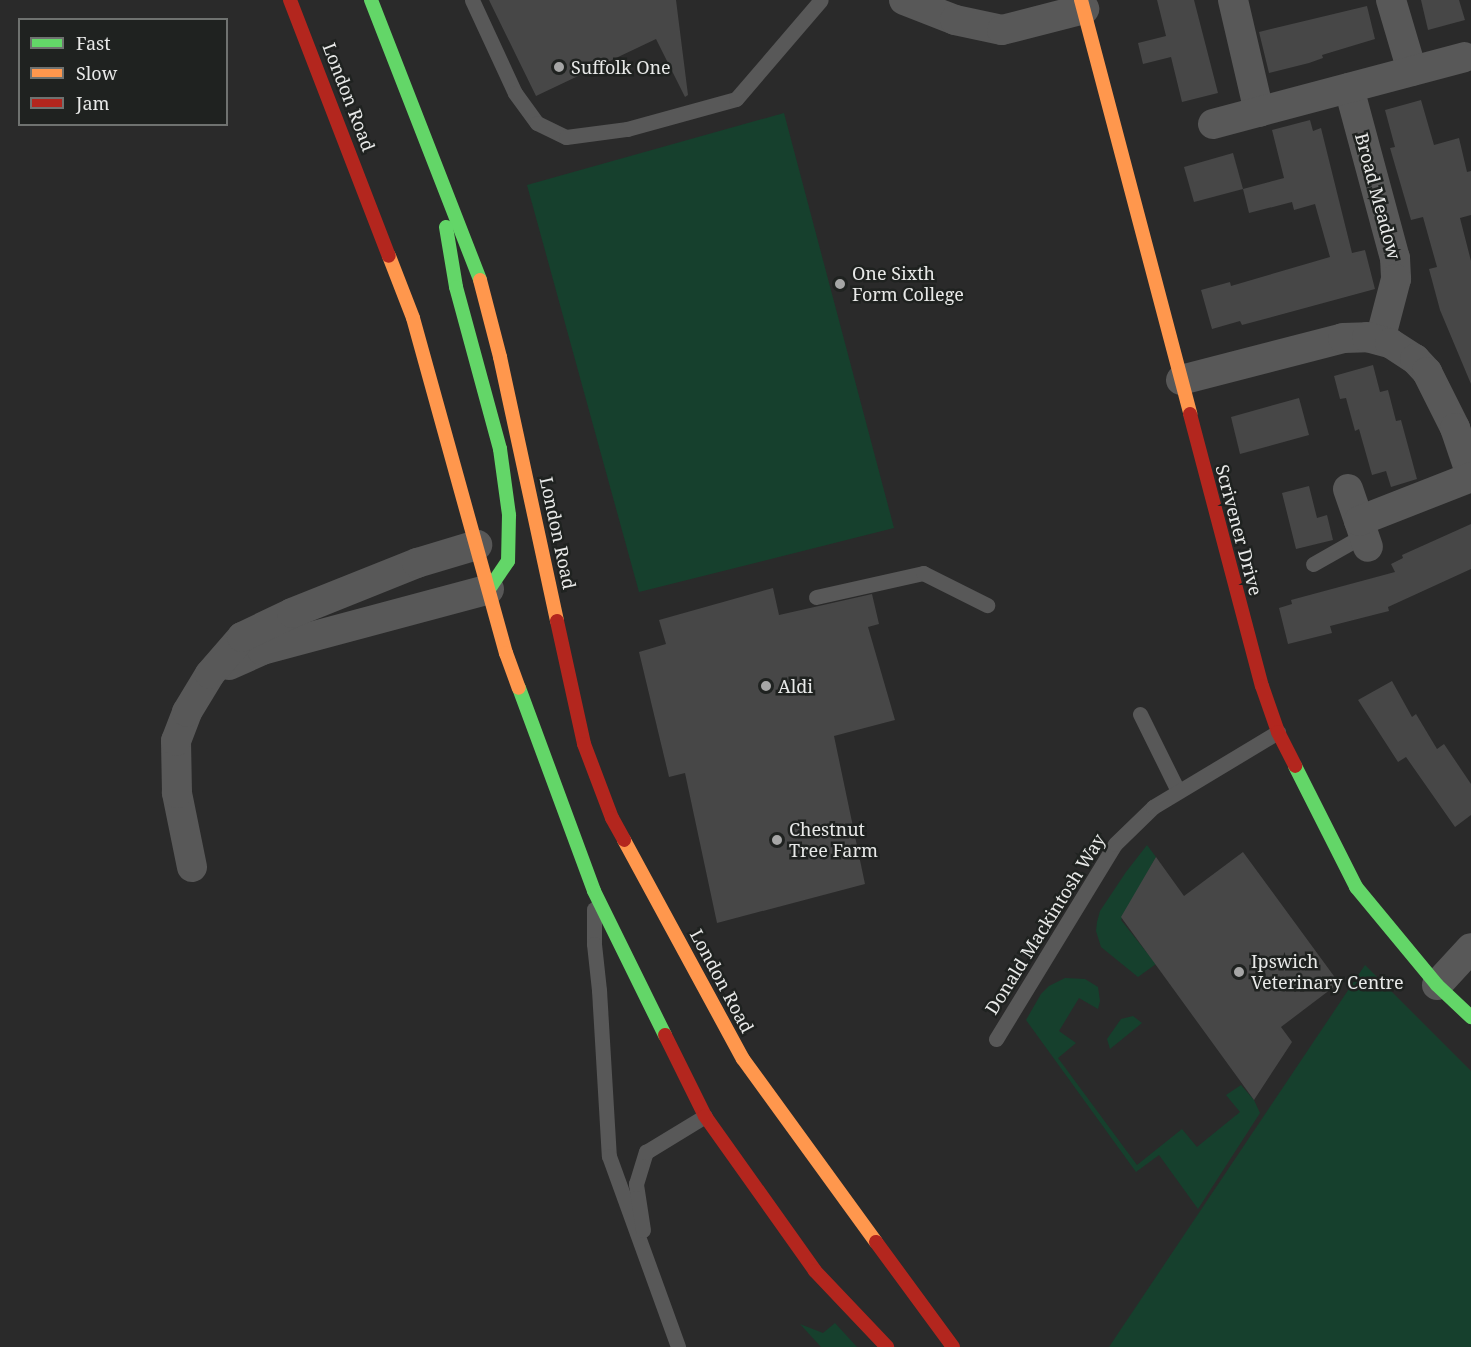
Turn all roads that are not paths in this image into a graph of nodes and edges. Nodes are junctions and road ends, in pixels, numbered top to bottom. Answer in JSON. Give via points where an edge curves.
{"nodes":[{"id":1,"x":291,"y":0,"type":"edge"},
{"id":2,"x":371,"y":0,"type":"edge"},
{"id":3,"x":472,"y":0,"type":"edge"},
{"id":4,"x":821,"y":0,"type":"edge"},
{"id":5,"x":904,"y":0,"type":"edge"},
{"id":6,"x":1233,"y":0,"type":"edge"},
{"id":7,"x":1392,"y":0,"type":"edge"},
{"id":8,"x":1082,"y":5,"type":"edge"},
{"id":9,"x":1464,"y":57,"type":"dead end"},
{"id":10,"x":1412,"y":71,"type":"junction"},
{"id":11,"x":1349,"y":88,"type":"junction"},
{"id":12,"x":1259,"y":112,"type":"junction"},
{"id":13,"x":1213,"y":124,"type":"dead end"},
{"id":14,"x":434,"y":157,"type":"junction"},
{"id":15,"x":1380,"y":340,"type":"junction"},
{"id":16,"x":1181,"y":380,"type":"junction"},
{"id":17,"x":1471,"y":476,"type":"edge"},
{"id":18,"x":1348,"y":489,"type":"dead end"},
{"id":19,"x":1364,"y":534,"type":"junction"},
{"id":20,"x":498,"y":556,"type":"junction"},
{"id":21,"x":1313,"y":564,"type":"dead end"},
{"id":22,"x":534,"y":585,"type":"dead end"},
{"id":23,"x":489,"y":590,"type":"junction"},
{"id":24,"x":816,"y":597,"type":"dead end"},
{"id":25,"x":987,"y":605,"type":"dead end"},
{"id":26,"x":560,"y":633,"type":"junction"},
{"id":27,"x":210,"y":674,"type":"junction"},
{"id":28,"x":1140,"y":714,"type":"dead end"},
{"id":29,"x":1278,"y":732,"type":"junction"},
{"id":30,"x":1178,"y":791,"type":"junction"},
{"id":31,"x":192,"y":867,"type":"dead end"},
{"id":32,"x":594,"y":891,"type":"junction"},
{"id":33,"x":1471,"y":948,"type":"edge"},
{"id":34,"x":1437,"y":985,"type":"junction"},
{"id":35,"x":1471,"y":1017,"type":"edge"},
{"id":36,"x":996,"y":1039,"type":"dead end"},
{"id":37,"x":705,"y":1116,"type":"junction"},
{"id":38,"x":647,"y":1262,"type":"junction"},
{"id":39,"x":678,"y":1347,"type":"edge"},
{"id":40,"x":887,"y":1347,"type":"edge"},
{"id":41,"x":953,"y":1347,"type":"edge"}],
"edges":[{"from":1,"to":20,"type":"main road","name":"London Road"},
{"from":2,"to":14,"type":"main road","name":"London Road"},
{"from":3,"to":4,"type":"lane","via":[[515,93],[537,123],[566,137],[627,129],[736,99]]},
{"from":5,"to":8,"type":"street","via":[[955,20],[1002,30]]},
{"from":6,"to":12,"type":"street"},
{"from":7,"to":10,"type":"street"},
{"from":8,"to":16,"type":"main road","name":"Scrivener Drive"},
{"from":9,"to":10,"type":"street"},
{"from":10,"to":11,"type":"street"},
{"from":11,"to":12,"type":"street"},
{"from":11,"to":15,"type":"street","name":"Broad Meadow","via":[[1395,258],[1396,279]]},
{"from":12,"to":13,"type":"street"},
{"from":14,"to":20,"type":"main road","via":[[456,287],[500,449],[509,515]]},
{"from":14,"to":26,"type":"main road","name":"London Road","via":[[476,265]]},
{"from":15,"to":16,"type":"street","via":[[1343,338]]},
{"from":15,"to":17,"type":"street","via":[[1398,346],[1427,372],[1455,428]]},
{"from":16,"to":29,"type":"main road","name":"Scrivener Drive","via":[[1262,686]]},
{"from":17,"to":19,"type":"street"},
{"from":18,"to":19,"type":"street"},
{"from":19,"to":21,"type":"lane"},
{"from":20,"to":23,"type":"main road","name":"London Road"},
{"from":20,"to":23,"type":"main road"},
{"from":20,"to":27,"type":"street","via":[[417,563],[292,613],[242,637]]},
{"from":22,"to":26,"type":"main road"},
{"from":23,"to":27,"type":"street","via":[[262,650]]},
{"from":23,"to":32,"type":"main road","name":"London Road","via":[[506,653]]},
{"from":24,"to":25,"type":"lane","via":[[923,573]]},
{"from":26,"to":41,"type":"main road","name":"London Road","via":[[584,744],[612,818],[743,1059]]},
{"from":27,"to":31,"type":"street","via":[[187,712],[176,741],[177,793]]},
{"from":28,"to":30,"type":"lane"},
{"from":29,"to":30,"type":"lane","name":"Donald Mackintosh Way"},
{"from":29,"to":34,"type":"main road","name":"Scrivener Drive","via":[[1356,887]]},
{"from":30,"to":36,"type":"lane","name":"Donald Mackintosh Way","via":[[1154,807],[1115,844]]},
{"from":32,"to":37,"type":"main road","name":"London Road"},
{"from":32,"to":38,"type":"lane","name":"London Road","via":[[609,1156]]},
{"from":33,"to":34,"type":"street"},
{"from":34,"to":35,"type":"main road","name":"Scrivener Drive"},
{"from":37,"to":38,"type":"lane","name":"London Road","via":[[646,1152],[636,1184]]},
{"from":37,"to":40,"type":"main road","via":[[815,1271]]},
{"from":38,"to":39,"type":"lane","name":"London Road"}]}
